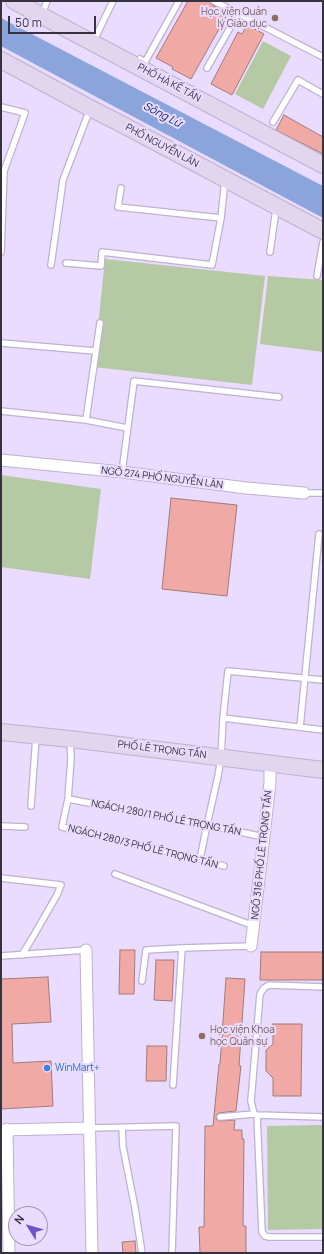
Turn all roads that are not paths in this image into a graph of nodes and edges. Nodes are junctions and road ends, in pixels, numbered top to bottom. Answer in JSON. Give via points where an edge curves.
{"nodes":[{"id":1,"x":14,"y":1,"type":"edge"},
{"id":2,"x":48,"y":1,"type":"edge"},
{"id":3,"x":113,"y":1,"type":"edge"},
{"id":4,"x":179,"y":1,"type":"edge"},
{"id":5,"x":214,"y":1,"type":"edge"},
{"id":6,"x":50,"y":12,"type":"dead end"},
{"id":7,"x":238,"y":14,"type":"junction"},
{"id":8,"x":89,"y":32,"type":"dead end"},
{"id":9,"x":96,"y":36,"type":"junction"},
{"id":10,"x":103,"y":40,"type":"dead end"},
{"id":11,"x":131,"y":54,"type":"dead end"},
{"id":12,"x":323,"y":57,"type":"edge"},
{"id":13,"x":1,"y":60,"type":"edge"},
{"id":14,"x":207,"y":68,"type":"dead end"},
{"id":15,"x":323,"y":94,"type":"edge"},
{"id":16,"x":1,"y":107,"type":"edge"},
{"id":17,"x":90,"y":108,"type":"junction"},
{"id":18,"x":273,"y":122,"type":"dead end"},
{"id":19,"x":323,"y":165,"type":"edge"},
{"id":20,"x":225,"y":180,"type":"junction"},
{"id":21,"x":121,"y":188,"type":"dead end"},
{"id":22,"x":277,"y":206,"type":"junction"},
{"id":23,"x":220,"y":218,"type":"junction"},
{"id":24,"x":323,"y":231,"type":"edge"},
{"id":25,"x":323,"y":242,"type":"edge"},
{"id":26,"x":1,"y":252,"type":"edge"},
{"id":27,"x":270,"y":252,"type":"dead end"},
{"id":28,"x":66,"y":262,"type":"dead end"},
{"id":29,"x":51,"y":265,"type":"dead end"},
{"id":30,"x":317,"y":276,"type":"dead end"},
{"id":31,"x":100,"y":323,"type":"dead end"},
{"id":32,"x":1,"y":343,"type":"edge"},
{"id":33,"x":95,"y":351,"type":"junction"},
{"id":34,"x":279,"y":397,"type":"dead end"},
{"id":35,"x":1,"y":411,"type":"edge"},
{"id":36,"x":86,"y":420,"type":"junction"},
{"id":37,"x":127,"y":428,"type":"junction"},
{"id":38,"x":1,"y":460,"type":"edge"},
{"id":39,"x":122,"y":472,"type":"junction"},
{"id":40,"x":304,"y":493,"type":"joint"},
{"id":41,"x":323,"y":493,"type":"edge"},
{"id":42,"x":319,"y":534,"type":"dead end"},
{"id":43,"x":306,"y":679,"type":"junction"},
{"id":44,"x":323,"y":680,"type":"edge"},
{"id":45,"x":223,"y":718,"type":"junction"},
{"id":46,"x":300,"y":727,"type":"junction"},
{"id":47,"x":323,"y":730,"type":"edge"},
{"id":48,"x":1,"y":732,"type":"edge"},
{"id":49,"x":36,"y":735,"type":"junction"},
{"id":50,"x":70,"y":739,"type":"junction"},
{"id":51,"x":221,"y":758,"type":"junction"},
{"id":52,"x":270,"y":764,"type":"junction"},
{"id":53,"x":323,"y":770,"type":"edge"},
{"id":54,"x":68,"y":799,"type":"junction"},
{"id":55,"x":31,"y":806,"type":"dead end"},
{"id":56,"x":207,"y":825,"type":"junction"},
{"id":57,"x":1,"y":826,"type":"edge"},
{"id":58,"x":26,"y":827,"type":"dead end"},
{"id":59,"x":264,"y":837,"type":"junction"},
{"id":60,"x":200,"y":859,"type":"junction"},
{"id":61,"x":224,"y":866,"type":"dead end"},
{"id":62,"x":115,"y":874,"type":"dead end"},
{"id":63,"x":1,"y":878,"type":"edge"},
{"id":64,"x":254,"y":926,"type":"junction"},
{"id":65,"x":252,"y":946,"type":"joint"},
{"id":66,"x":182,"y":948,"type":"junction"},
{"id":67,"x":86,"y":950,"type":"joint"},
{"id":68,"x":22,"y":955,"type":"junction"},
{"id":69,"x":1,"y":956,"type":"edge"},
{"id":70,"x":142,"y":981,"type":"dead end"},
{"id":71,"x":323,"y":987,"type":"edge"},
{"id":72,"x":173,"y":1085,"type":"dead end"},
{"id":73,"x":256,"y":1114,"type":"junction"},
{"id":74,"x":220,"y":1117,"type":"dead end"},
{"id":75,"x":323,"y":1117,"type":"edge"},
{"id":76,"x":122,"y":1127,"type":"junction"},
{"id":77,"x":90,"y":1128,"type":"junction"},
{"id":78,"x":4,"y":1130,"type":"edge"},
{"id":79,"x":323,"y":1237,"type":"edge"},
{"id":80,"x":9,"y":1253,"type":"edge"},
{"id":81,"x":92,"y":1253,"type":"edge"},
{"id":82,"x":142,"y":1253,"type":"edge"},
{"id":83,"x":172,"y":1253,"type":"edge"}],
"edges":[{"from":1,"to":19,"type":"street","name":"PHỐ HÀ KẾ TẤN"},
{"from":2,"to":6,"type":"lane","via":[[41,7]]},
{"from":3,"to":9,"type":"lane"},
{"from":4,"to":11,"type":"lane","name":"PHỐ HÀ KẾ TẤN","via":[[145,62]]},
{"from":5,"to":7,"type":"lane"},
{"from":7,"to":12,"type":"lane"},
{"from":7,"to":14,"type":"lane"},
{"from":8,"to":9,"type":"lane"},
{"from":9,"to":10,"type":"lane"},
{"from":13,"to":17,"type":"street","name":"PHỐ NGUYỄN LÂN"},
{"from":15,"to":18,"type":"lane","via":[[298,80]]},
{"from":16,"to":26,"type":"lane","via":[[25,114],[4,171]]},
{"from":17,"to":20,"type":"street","name":"PHỐ NGUYỄN LÂN"},
{"from":17,"to":29,"type":"lane","via":[[63,180]]},
{"from":20,"to":22,"type":"street","name":"PHỐ NGUYỄN LÂN"},
{"from":20,"to":23,"type":"lane"},
{"from":21,"to":23,"type":"lane","via":[[118,207]]},
{"from":22,"to":24,"type":"street","name":"PHỐ NGUYỄN LÂN"},
{"from":22,"to":27,"type":"lane"},
{"from":23,"to":28,"type":"lane","via":[[212,265],[102,252],[101,266]]},
{"from":25,"to":30,"type":"lane"},
{"from":31,"to":33,"type":"lane"},
{"from":32,"to":33,"type":"lane"},
{"from":33,"to":36,"type":"lane"},
{"from":34,"to":37,"type":"lane","via":[[134,381]]},
{"from":35,"to":36,"type":"lane"},
{"from":36,"to":37,"type":"lane"},
{"from":37,"to":39,"type":"lane"},
{"from":38,"to":39,"type":"street","name":"NGÕ 274 PHỐ NGUYỄN LÂN"},
{"from":39,"to":40,"type":"street","name":"NGÕ 274 PHỐ NGUYỄN LÂN"},
{"from":40,"to":41,"type":"lane","name":"NGÕ 274 PHỐ NGUYỄN LÂN"},
{"from":42,"to":43,"type":"lane"},
{"from":43,"to":44,"type":"lane"},
{"from":43,"to":45,"type":"lane","via":[[228,672]]},
{"from":43,"to":46,"type":"lane"},
{"from":45,"to":46,"type":"lane"},
{"from":45,"to":51,"type":"lane"},
{"from":46,"to":47,"type":"lane"},
{"from":48,"to":49,"type":"street","name":"PHỐ LÊ TRỌNG TẤN"},
{"from":49,"to":50,"type":"street","name":"PHỐ LÊ TRỌNG TẤN"},
{"from":49,"to":55,"type":"lane"},
{"from":50,"to":51,"type":"street","name":"PHỐ LÊ TRỌNG TẤN"},
{"from":50,"to":54,"type":"lane"},
{"from":51,"to":52,"type":"street","name":"PHỐ LÊ TRỌNG TẤN"},
{"from":51,"to":56,"type":"lane"},
{"from":52,"to":53,"type":"street","name":"PHỐ LÊ TRỌNG TẤN"},
{"from":52,"to":59,"type":"street","name":"NGÕ 316 PHỐ LÊ TRỌNG TẤN"},
{"from":54,"to":56,"type":"lane","name":"NGÁCH 280/1 PHỐ LÊ TRỌNG TẤN"},
{"from":54,"to":60,"type":"lane","name":"NGÁCH 280/3 PHỐ LÊ TRỌNG TẤN","via":[[62,827]]},
{"from":56,"to":59,"type":"lane","name":"NGÁCH 280/1 PHỐ LÊ TRỌNG TẤN"},
{"from":56,"to":60,"type":"lane"},
{"from":57,"to":58,"type":"lane"},
{"from":59,"to":64,"type":"street","name":"NGÕ 316 PHỐ LÊ TRỌNG TẤN"},
{"from":60,"to":61,"type":"lane","name":"NGÁCH 280/3 PHỐ LÊ TRỌNG TẤN"},
{"from":62,"to":64,"type":"lane"},
{"from":63,"to":68,"type":"lane","via":[[60,885]]},
{"from":64,"to":65,"type":"street","name":"NGÕ 316 PHỐ LÊ TRỌNG TẤN"},
{"from":65,"to":66,"type":"lane"},
{"from":66,"to":70,"type":"lane","via":[[146,950]]},
{"from":66,"to":72,"type":"lane"},
{"from":67,"to":68,"type":"lane"},
{"from":67,"to":77,"type":"street"},
{"from":68,"to":69,"type":"lane"},
{"from":71,"to":73,"type":"lane","via":[[269,985],[260,994],[250,1101]]},
{"from":73,"to":74,"type":"lane"},
{"from":73,"to":75,"type":"lane"},
{"from":73,"to":79,"type":"lane","via":[[262,1232],[269,1237]]},
{"from":76,"to":77,"type":"lane"},
{"from":76,"to":82,"type":"lane","via":[[123,1147]]},
{"from":76,"to":83,"type":"lane","via":[[176,1126]]},
{"from":77,"to":78,"type":"street"},
{"from":77,"to":81,"type":"street"},
{"from":78,"to":80,"type":"street"}]}
